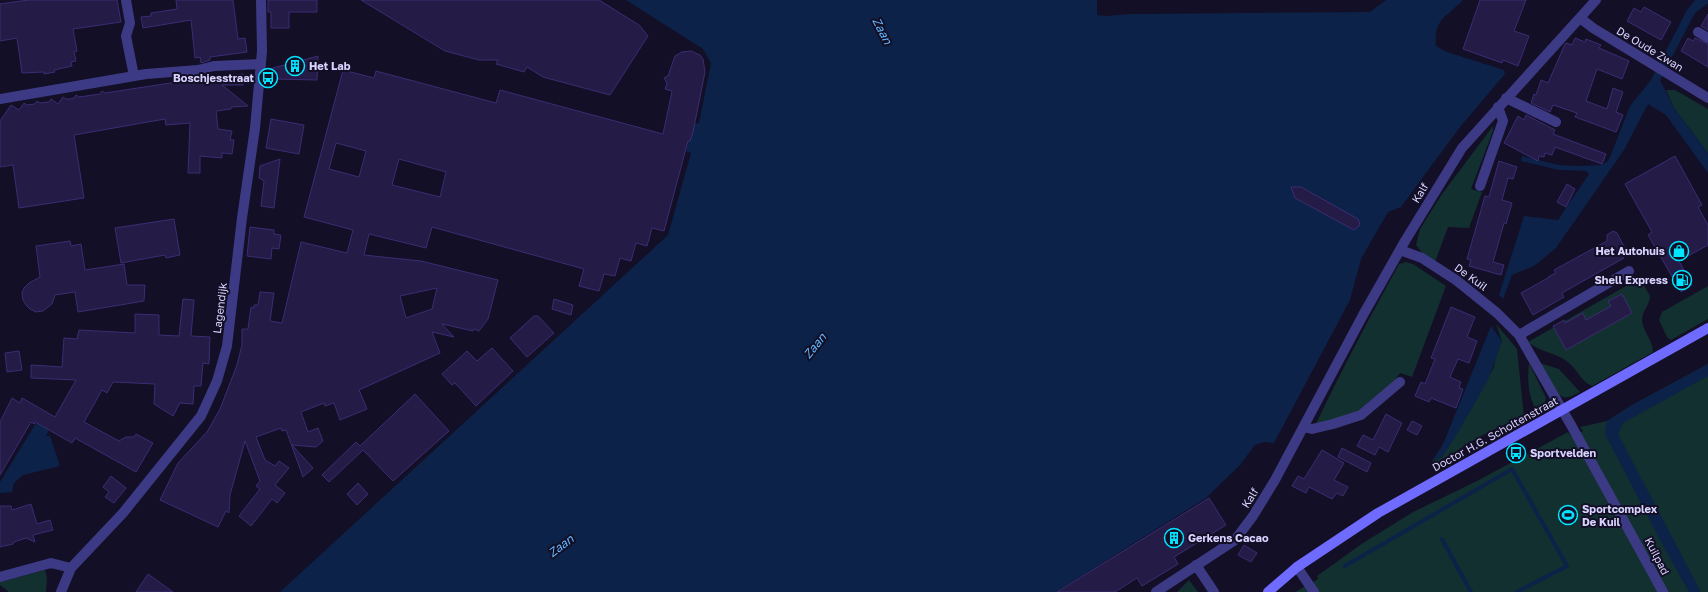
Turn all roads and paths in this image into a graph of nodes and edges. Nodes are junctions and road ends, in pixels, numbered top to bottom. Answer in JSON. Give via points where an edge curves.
{"nodes":[{"id":1,"x":126,"y":0,"type":"edge"},
{"id":2,"x":260,"y":0,"type":"edge"},
{"id":3,"x":1596,"y":0,"type":"edge"},
{"id":4,"x":1580,"y":18,"type":"junction"},
{"id":5,"x":1698,"y":32,"type":"dead end"},
{"id":6,"x":1708,"y":38,"type":"edge"},
{"id":7,"x":261,"y":64,"type":"junction"},
{"id":8,"x":134,"y":76,"type":"junction"},
{"id":9,"x":1506,"y":98,"type":"junction"},
{"id":10,"x":1708,"y":98,"type":"edge"},
{"id":11,"x":0,"y":99,"type":"edge"},
{"id":12,"x":1498,"y":107,"type":"junction"},
{"id":13,"x":1556,"y":122,"type":"dead end"},
{"id":14,"x":1480,"y":186,"type":"dead end"},
{"id":15,"x":1400,"y":250,"type":"junction"},
{"id":16,"x":1629,"y":271,"type":"dead end"},
{"id":17,"x":1708,"y":328,"type":"edge"},
{"id":18,"x":1519,"y":335,"type":"junction"},
{"id":19,"x":1400,"y":382,"type":"dead end"},
{"id":20,"x":1563,"y":410,"type":"junction"},
{"id":21,"x":1571,"y":425,"type":"joint"},
{"id":22,"x":1304,"y":426,"type":"junction"},
{"id":23,"x":1196,"y":565,"type":"junction"},
{"id":24,"x":1297,"y":567,"type":"junction"},
{"id":25,"x":71,"y":568,"type":"junction"},
{"id":26,"x":0,"y":577,"type":"edge"},
{"id":27,"x":61,"y":592,"type":"edge"},
{"id":28,"x":1156,"y":592,"type":"edge"},
{"id":29,"x":1214,"y":592,"type":"edge"},
{"id":30,"x":1268,"y":592,"type":"edge"},
{"id":31,"x":1314,"y":592,"type":"edge"},
{"id":32,"x":1663,"y":592,"type":"edge"}],
"edges":[{"from":1,"to":8,"type":"street","via":[[130,23],[126,36]]},
{"from":2,"to":7,"type":"street","name":"Lagendijk"},
{"from":3,"to":4,"type":"street","name":"Kalf"},
{"from":4,"to":9,"type":"street","name":"Kalf"},
{"from":4,"to":10,"type":"street","name":"De Oude Zwan"},
{"from":5,"to":6,"type":"street"},
{"from":7,"to":8,"type":"street","via":[[214,66]]},
{"from":7,"to":25,"type":"street","name":"Lagendijk","via":[[227,346],[217,381],[202,416],[123,513]]},
{"from":8,"to":11,"type":"street"},
{"from":9,"to":12,"type":"street","name":"Kalf"},
{"from":9,"to":13,"type":"street"},
{"from":12,"to":14,"type":"street","via":[[1503,120]]},
{"from":12,"to":15,"type":"street","name":"Kalf","via":[[1462,148]]},
{"from":15,"to":18,"type":"street","name":"De Kuil","via":[[1422,258],[1456,280],[1497,313]]},
{"from":15,"to":22,"type":"street","name":"Kalf"},
{"from":16,"to":18,"type":"street"},
{"from":17,"to":20,"type":"main road","name":"Doctor H.G. Scholtenstraat"},
{"from":18,"to":20,"type":"street","name":"De Kuil"},
{"from":19,"to":22,"type":"street","via":[[1361,415],[1312,429]]},
{"from":20,"to":21,"type":"street","name":"De Kuil"},
{"from":20,"to":24,"type":"main road","name":"Doctor H.G. Scholtenstraat","via":[[1378,513]]},
{"from":21,"to":32,"type":"street","name":"Kuilpad"},
{"from":22,"to":23,"type":"street","name":"Kalf","via":[[1253,516],[1235,540]]},
{"from":23,"to":28,"type":"street","name":"Kalf"},
{"from":23,"to":29,"type":"street"},
{"from":24,"to":30,"type":"main road","name":"Doctor H.G. Scholtenstraat"},
{"from":24,"to":31,"type":"street"},
{"from":25,"to":26,"type":"street","via":[[50,563]]},
{"from":25,"to":27,"type":"street"}]}
